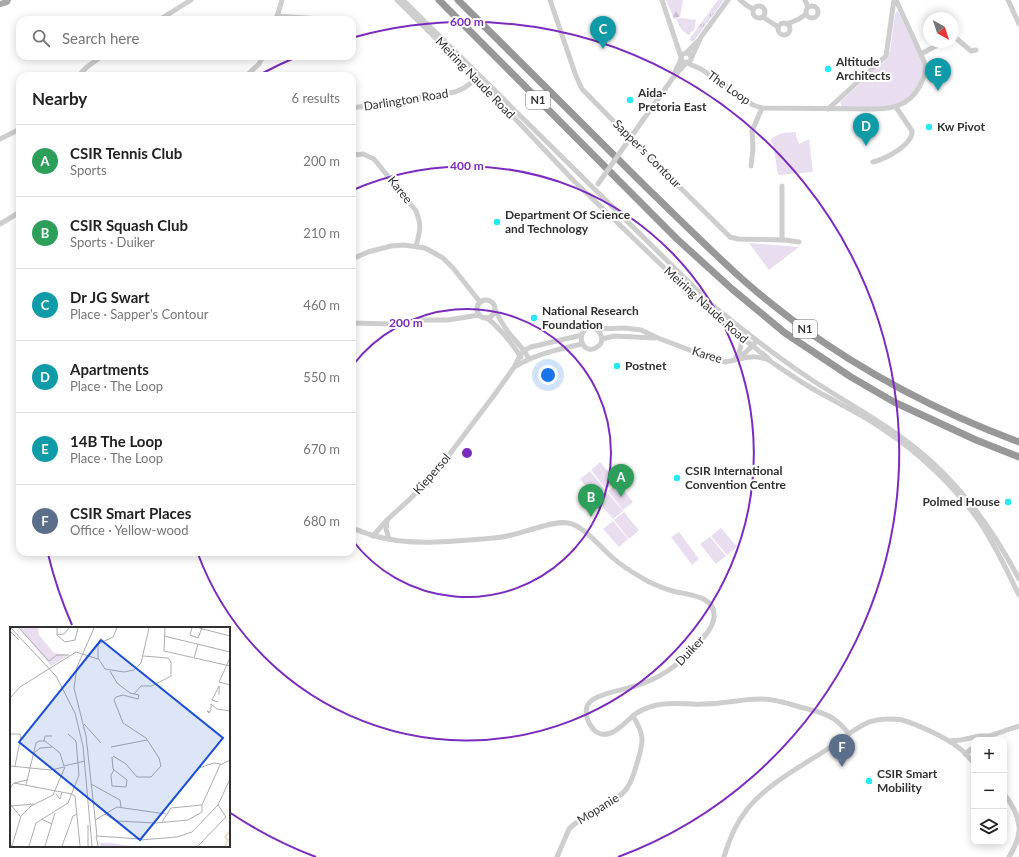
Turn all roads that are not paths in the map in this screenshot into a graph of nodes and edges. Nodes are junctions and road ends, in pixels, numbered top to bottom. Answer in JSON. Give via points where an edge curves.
{"nodes":[{"id":1,"x":191,"y":0,"type":"edge"},
{"id":2,"x":282,"y":0,"type":"edge"},
{"id":3,"x":396,"y":0,"type":"edge"},
{"id":4,"x":404,"y":0,"type":"edge"},
{"id":5,"x":435,"y":0,"type":"edge"},
{"id":6,"x":439,"y":0,"type":"edge"},
{"id":7,"x":458,"y":0,"type":"edge"},
{"id":8,"x":550,"y":0,"type":"edge"},
{"id":9,"x":662,"y":0,"type":"edge"},
{"id":10,"x":728,"y":0,"type":"edge"},
{"id":11,"x":740,"y":0,"type":"edge"},
{"id":12,"x":805,"y":0,"type":"edge"},
{"id":13,"x":895,"y":0,"type":"edge"},
{"id":14,"x":1008,"y":0,"type":"edge"},
{"id":15,"x":810,"y":4,"type":"edge"},
{"id":16,"x":753,"y":10,"type":"junction"},
{"id":17,"x":807,"y":15,"type":"junction"},
{"id":18,"x":165,"y":16,"type":"edge"},
{"id":19,"x":277,"y":16,"type":"edge"},
{"id":20,"x":764,"y":16,"type":"junction"},
{"id":21,"x":1019,"y":24,"type":"edge"},
{"id":22,"x":789,"y":25,"type":"junction"},
{"id":23,"x":779,"y":26,"type":"junction"},
{"id":24,"x":701,"y":37,"type":"junction"},
{"id":25,"x":478,"y":40,"type":"junction"},
{"id":26,"x":959,"y":41,"type":"edge"},
{"id":27,"x":676,"y":42,"type":"junction"},
{"id":28,"x":932,"y":48,"type":"edge"},
{"id":29,"x":976,"y":50,"type":"dead end"},
{"id":30,"x":685,"y":53,"type":"junction"},
{"id":31,"x":921,"y":54,"type":"junction"},
{"id":32,"x":681,"y":58,"type":"junction"},
{"id":33,"x":691,"y":58,"type":"junction"},
{"id":34,"x":97,"y":60,"type":"edge"},
{"id":35,"x":262,"y":60,"type":"edge"},
{"id":36,"x":687,"y":63,"type":"junction"},
{"id":37,"x":701,"y":68,"type":"junction"},
{"id":38,"x":82,"y":72,"type":"edge"},
{"id":39,"x":250,"y":72,"type":"edge"},
{"id":40,"x":478,"y":77,"type":"junction"},
{"id":41,"x":672,"y":79,"type":"junction"},
{"id":42,"x":356,"y":107,"type":"edge"},
{"id":43,"x":896,"y":107,"type":"junction"},
{"id":44,"x":762,"y":108,"type":"junction"},
{"id":45,"x":828,"y":109,"type":"junction"},
{"id":46,"x":16,"y":131,"type":"edge"},
{"id":47,"x":630,"y":138,"type":"junction"},
{"id":48,"x":0,"y":139,"type":"edge"},
{"id":49,"x":356,"y":155,"type":"edge"},
{"id":50,"x":873,"y":162,"type":"dead end"},
{"id":51,"x":751,"y":166,"type":"dead end"},
{"id":52,"x":782,"y":186,"type":"dead end"},
{"id":53,"x":594,"y":188,"type":"junction"},
{"id":54,"x":588,"y":195,"type":"junction"},
{"id":55,"x":16,"y":214,"type":"edge"},
{"id":56,"x":0,"y":224,"type":"edge"},
{"id":57,"x":782,"y":240,"type":"junction"},
{"id":58,"x":799,"y":242,"type":"dead end"},
{"id":59,"x":416,"y":246,"type":"junction"},
{"id":60,"x":356,"y":257,"type":"edge"},
{"id":61,"x":480,"y":302,"type":"junction"},
{"id":62,"x":477,"y":309,"type":"junction"},
{"id":63,"x":495,"y":310,"type":"junction"},
{"id":64,"x":479,"y":315,"type":"junction"},
{"id":65,"x":465,"y":317,"type":"junction"},
{"id":66,"x":487,"y":318,"type":"junction"},
{"id":67,"x":356,"y":322,"type":"edge"},
{"id":68,"x":625,"y":328,"type":"junction"},
{"id":69,"x":596,"y":329,"type":"junction"},
{"id":70,"x":582,"y":335,"type":"junction"},
{"id":71,"x":626,"y":336,"type":"junction"},
{"id":72,"x":740,"y":336,"type":"junction"},
{"id":73,"x":658,"y":338,"type":"junction"},
{"id":74,"x":602,"y":339,"type":"junction"},
{"id":75,"x":757,"y":341,"type":"junction"},
{"id":76,"x":582,"y":344,"type":"junction"},
{"id":77,"x":753,"y":346,"type":"junction"},
{"id":78,"x":525,"y":350,"type":"junction"},
{"id":79,"x":520,"y":355,"type":"junction"},
{"id":80,"x":526,"y":360,"type":"junction"},
{"id":81,"x":735,"y":360,"type":"junction"},
{"id":82,"x":770,"y":361,"type":"junction"},
{"id":83,"x":515,"y":366,"type":"junction"},
{"id":84,"x":1019,"y":442,"type":"edge"},
{"id":85,"x":1019,"y":457,"type":"edge"},
{"id":86,"x":387,"y":520,"type":"junction"},
{"id":87,"x":356,"y":530,"type":"edge"},
{"id":88,"x":373,"y":536,"type":"junction"},
{"id":89,"x":389,"y":540,"type":"junction"},
{"id":90,"x":1019,"y":579,"type":"edge"},
{"id":91,"x":1019,"y":595,"type":"edge"},
{"id":92,"x":633,"y":716,"type":"junction"},
{"id":93,"x":1019,"y":726,"type":"edge"},
{"id":94,"x":849,"y":734,"type":"junction"},
{"id":95,"x":989,"y":736,"type":"joint"},
{"id":96,"x":949,"y":741,"type":"junction"},
{"id":97,"x":971,"y":750,"type":"edge"},
{"id":98,"x":966,"y":754,"type":"junction"},
{"id":99,"x":971,"y":760,"type":"edge"},
{"id":100,"x":1007,"y":798,"type":"edge"},
{"id":101,"x":1019,"y":827,"type":"edge"},
{"id":102,"x":1019,"y":831,"type":"edge"},
{"id":103,"x":557,"y":857,"type":"edge"},
{"id":104,"x":724,"y":857,"type":"edge"},
{"id":105,"x":1009,"y":857,"type":"edge"}],
"edges":[{"from":1,"to":18,"type":"street"},
{"from":2,"to":19,"type":"street"},
{"from":3,"to":40,"type":"street","name":"Meiring Naude Road"},
{"from":4,"to":40,"type":"street","name":"Meiring Naude Road"},
{"from":5,"to":25,"type":"highway"},
{"from":6,"to":25,"type":"highway","number":"N1"},
{"from":7,"to":84,"type":"highway","number":"N1","via":[[670,211],[756,292],[844,356],[877,375],[931,405]]},
{"from":8,"to":47,"type":"street","name":"Sapper's Contour","via":[[579,84]]},
{"from":9,"to":27,"type":"street"},
{"from":10,"to":24,"type":"street"},
{"from":11,"to":16,"type":"street"},
{"from":12,"to":15,"type":"street"},
{"from":13,"to":31,"type":"street","name":"The Loop"},
{"from":13,"to":45,"type":"street","name":"The Loop","via":[[886,56]]},
{"from":14,"to":21,"type":"street"},
{"from":15,"to":17,"type":"street","via":[[806,10]]},
{"from":15,"to":17,"type":"street","via":[[816,6],[818,14],[813,18]]},
{"from":16,"to":20,"type":"street","via":[[756,18]]},
{"from":16,"to":20,"type":"street","via":[[762,7],[765,11]]},
{"from":17,"to":22,"type":"street"},
{"from":20,"to":23,"type":"street"},
{"from":22,"to":23,"type":"street","via":[[784,23]]},
{"from":22,"to":23,"type":"street","via":[[790,33],[785,36],[779,33]]},
{"from":24,"to":30,"type":"street"},
{"from":24,"to":33,"type":"street"},
{"from":25,"to":85,"type":"highway","number":"N1","via":[[677,239],[785,333],[894,402]]},
{"from":26,"to":29,"type":"street","via":[[971,51]]},
{"from":27,"to":30,"type":"street"},
{"from":27,"to":32,"type":"street"},
{"from":28,"to":31,"type":"street"},
{"from":30,"to":32,"type":"street"},
{"from":30,"to":33,"type":"street","via":[[690,54]]},
{"from":31,"to":43,"type":"street","name":"The Loop","via":[[926,64],[924,78],[917,91]]},
{"from":32,"to":36,"type":"street"},
{"from":32,"to":41,"type":"street"},
{"from":33,"to":36,"type":"street"},
{"from":33,"to":37,"type":"street","name":"The Loop"},
{"from":34,"to":38,"type":"street"},
{"from":35,"to":39,"type":"street"},
{"from":36,"to":37,"type":"street","name":"The Loop"},
{"from":36,"to":41,"type":"street"},
{"from":37,"to":44,"type":"street","name":"The Loop"},
{"from":40,"to":42,"type":"street","name":"Darlington Road","via":[[455,92]]},
{"from":40,"to":53,"type":"street","name":"Meiring Naude Road"},
{"from":40,"to":54,"type":"street","name":"Meiring Naude Road"},
{"from":41,"to":47,"type":"street"},
{"from":43,"to":45,"type":"street","name":"The Loop"},
{"from":43,"to":50,"type":"street","via":[[912,131],[912,137],[890,156]]},
{"from":44,"to":45,"type":"street","name":"The Loop"},
{"from":44,"to":51,"type":"street","via":[[752,131]]},
{"from":46,"to":48,"type":"street"},
{"from":47,"to":53,"type":"street","bridge":true},
{"from":47,"to":57,"type":"street","name":"Sapper's Contour","via":[[730,237],[742,240]]},
{"from":49,"to":59,"type":"street","name":"Karee","via":[[363,154],[374,159],[416,211],[420,228]]},
{"from":52,"to":57,"type":"street"},
{"from":53,"to":54,"type":"street"},
{"from":53,"to":75,"type":"street","name":"Meiring Naude Road","via":[[712,305]]},
{"from":54,"to":72,"type":"street","name":"Meiring Naude Road","via":[[702,304]]},
{"from":55,"to":56,"type":"street"},
{"from":57,"to":58,"type":"street","name":"Sapper's Contour"},
{"from":59,"to":60,"type":"street","via":[[391,246]]},
{"from":59,"to":61,"type":"street","via":[[443,258]]},
{"from":61,"to":62,"type":"street"},
{"from":61,"to":63,"type":"street","via":[[490,301]]},
{"from":62,"to":64,"type":"street"},
{"from":62,"to":65,"type":"street"},
{"from":63,"to":66,"type":"street"},
{"from":63,"to":78,"type":"street","via":[[508,332]]},
{"from":64,"to":65,"type":"street"},
{"from":64,"to":66,"type":"street"},
{"from":65,"to":67,"type":"street","via":[[392,324]]},
{"from":66,"to":79,"type":"street","via":[[506,336]]},
{"from":68,"to":69,"type":"street","name":"Karee"},
{"from":68,"to":71,"type":"street"},
{"from":68,"to":73,"type":"street","name":"Karee","via":[[641,330]]},
{"from":69,"to":70,"type":"street","via":[[588,329]]},
{"from":69,"to":74,"type":"street"},
{"from":70,"to":76,"type":"street"},
{"from":70,"to":78,"type":"street"},
{"from":71,"to":73,"type":"street","name":"Karee"},
{"from":71,"to":74,"type":"street","name":"Karee"},
{"from":72,"to":77,"type":"street","name":"Meiring Naude Road"},
{"from":72,"to":81,"type":"street","via":[[742,347]]},
{"from":73,"to":81,"type":"street","name":"Karee","via":[[718,361]]},
{"from":74,"to":76,"type":"street","via":[[594,349]]},
{"from":75,"to":77,"type":"street","name":"Karee"},
{"from":75,"to":90,"type":"street","name":"Meiring Naude Road","via":[[809,378],[892,430],[932,462],[962,492],[995,536]]},
{"from":76,"to":80,"type":"street"},
{"from":77,"to":81,"type":"street","name":"Karee"},
{"from":77,"to":82,"type":"street","name":"Meiring Naude Road"},
{"from":78,"to":79,"type":"street"},
{"from":78,"to":80,"type":"street"},
{"from":79,"to":80,"type":"street"},
{"from":79,"to":83,"type":"street","name":"Kiepersol"},
{"from":80,"to":83,"type":"street"},
{"from":81,"to":82,"type":"street","via":[[753,356]]},
{"from":82,"to":91,"type":"street","name":"Meiring Naude Road","via":[[869,421],[931,468],[960,497],[976,518],[994,544]]},
{"from":83,"to":86,"type":"street","name":"Kiepersol","via":[[446,459]]},
{"from":86,"to":88,"type":"street","name":"Kiepersol"},
{"from":86,"to":89,"type":"street"},
{"from":87,"to":88,"type":"street","name":"Duiker"},
{"from":88,"to":89,"type":"street","name":"Duiker"},
{"from":89,"to":92,"type":"street","name":"Duiker","via":[[414,543],[494,538],[559,522],[570,523],[579,527],[613,559],[642,578],[670,590],[706,600],[714,612],[710,628],[681,662],[652,680],[595,698],[586,711],[590,725],[604,734],[613,732]]},
{"from":92,"to":94,"type":"street","name":"Duiker","via":[[646,708],[663,704],[771,700],[826,714]]},
{"from":92,"to":103,"type":"street","name":"Mopanie","via":[[641,731],[642,748],[629,785],[617,798],[572,826]]},
{"from":93,"to":95,"type":"street"},
{"from":94,"to":96,"type":"street","via":[[873,721],[894,719],[907,722]]},
{"from":94,"to":104,"type":"street","via":[[770,787],[755,800],[730,837]]},
{"from":95,"to":96,"type":"street"},
{"from":96,"to":98,"type":"street"},
{"from":97,"to":98,"type":"street"},
{"from":98,"to":99,"type":"street"},
{"from":100,"to":101,"type":"street","via":[[1014,808]]},
{"from":102,"to":105,"type":"street","via":[[1016,845]]}]}
